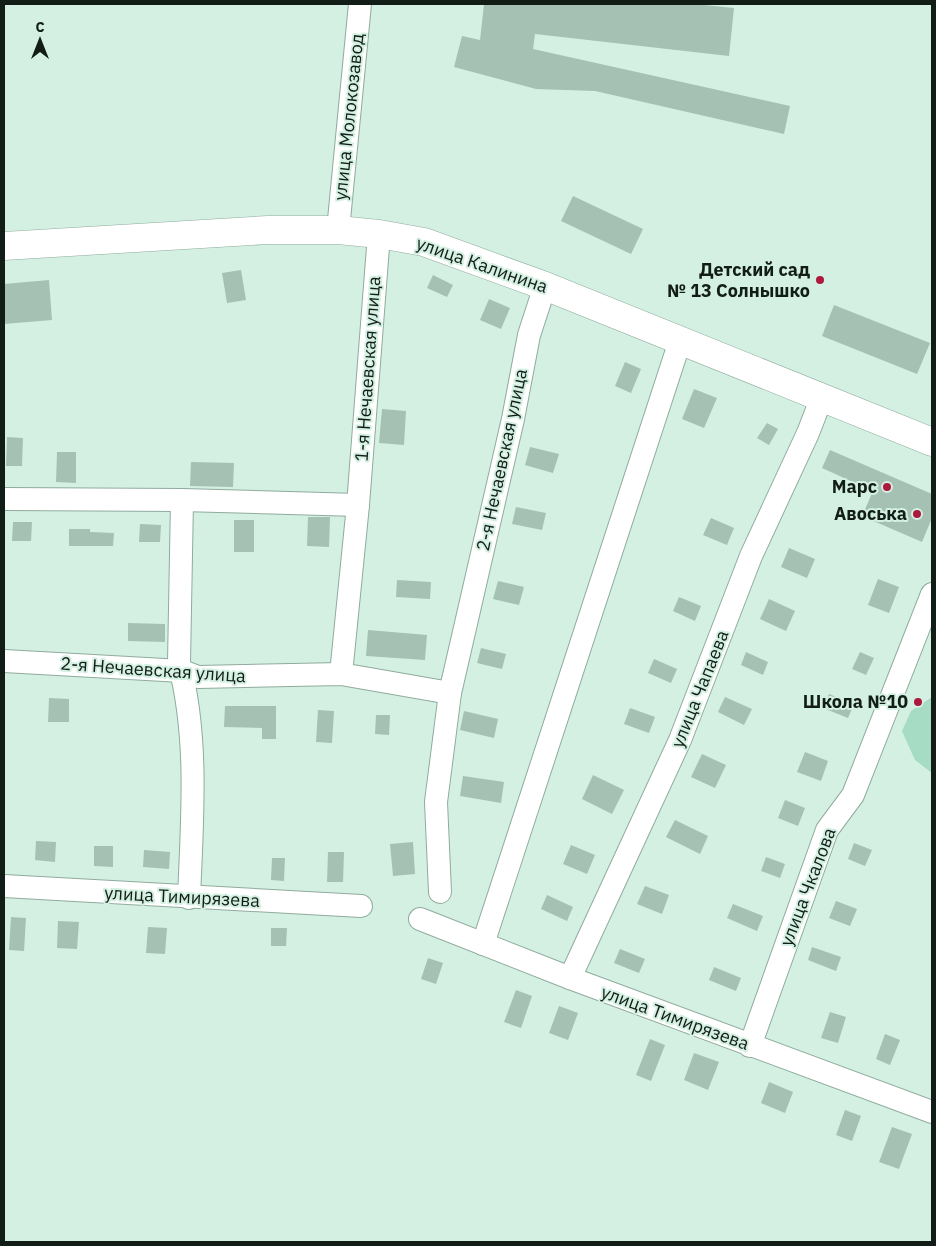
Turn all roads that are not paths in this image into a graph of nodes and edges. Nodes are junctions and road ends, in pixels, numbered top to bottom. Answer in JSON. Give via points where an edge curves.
{"nodes":[{"id":1,"x":360,"y":4,"type":"edge"},
{"id":2,"x":338,"y":230,"type":"junction"},
{"id":3,"x":379,"y":234,"type":"junction"},
{"id":4,"x":4,"y":246,"type":"edge"},
{"id":5,"x":545,"y":286,"type":"junction"},
{"id":6,"x":680,"y":340,"type":"junction"},
{"id":7,"x":822,"y":397,"type":"junction"},
{"id":8,"x":932,"y":442,"type":"edge"},
{"id":9,"x":4,"y":498,"type":"edge"},
{"id":10,"x":182,"y":500,"type":"junction"},
{"id":11,"x":358,"y":505,"type":"junction"},
{"id":12,"x":932,"y":594,"type":"edge"},
{"id":13,"x":4,"y":661,"type":"edge"},
{"id":14,"x":182,"y":671,"type":"junction"},
{"id":15,"x":341,"y":674,"type":"junction"},
{"id":16,"x":450,"y":693,"type":"junction"},
{"id":17,"x":4,"y":886,"type":"edge"},
{"id":18,"x":440,"y":892,"type":"dead end"},
{"id":19,"x":190,"y":898,"type":"junction"},
{"id":20,"x":361,"y":906,"type":"dead end"},
{"id":21,"x":420,"y":919,"type":"dead end"},
{"id":22,"x":483,"y":944,"type":"junction"},
{"id":23,"x":570,"y":978,"type":"junction"},
{"id":24,"x":750,"y":1046,"type":"junction"},
{"id":25,"x":932,"y":1112,"type":"edge"}],
"edges":[{"from":1,"to":2,"type":"street","name":"улица Молокозавод"},
{"from":2,"to":3,"type":"main road","name":"улица Калинина"},
{"from":2,"to":4,"type":"main road","name":"улица Калинина","via":[[268,230]]},
{"from":3,"to":5,"type":"main road","name":"улица Калинина","via":[[424,242]]},
{"from":3,"to":11,"type":"street","name":"1-я Нечаевская улица"},
{"from":5,"to":6,"type":"main road","name":"улица Калинина"},
{"from":5,"to":16,"type":"street","name":"2-я Нечаевская улица","via":[[529,335]]},
{"from":6,"to":7,"type":"main road","name":"улица Калинина"},
{"from":6,"to":22,"type":"street"},
{"from":7,"to":8,"type":"main road","name":"улица Калинина"},
{"from":7,"to":23,"type":"street","name":"улица Чапаева","via":[[751,556],[680,740]]},
{"from":9,"to":10,"type":"street"},
{"from":10,"to":11,"type":"street"},
{"from":10,"to":14,"type":"street","via":[[179,663]]},
{"from":11,"to":15,"type":"street","name":"1-я Нечаевская улица"},
{"from":12,"to":24,"type":"street","name":"улица Чкалова","via":[[852,795],[827,830]]},
{"from":13,"to":14,"type":"street","name":"2-я Нечаевская улица"},
{"from":14,"to":15,"type":"street","name":"2-я Нечаевская улица","via":[[198,677]]},
{"from":14,"to":19,"type":"street","via":[[193,791]]},
{"from":15,"to":16,"type":"street","name":"2-я Нечаевская улица"},
{"from":16,"to":18,"type":"street","name":"2-я Нечаевская улица","via":[[436,802]]},
{"from":17,"to":19,"type":"street","name":"улица Тимирязева"},
{"from":19,"to":20,"type":"street","name":"улица Тимирязева"},
{"from":21,"to":22,"type":"street","name":"улица Тимирязева"},
{"from":22,"to":23,"type":"street","name":"улица Тимирязева"},
{"from":23,"to":24,"type":"street","name":"улица Тимирязева"},
{"from":24,"to":25,"type":"street","name":"улица Тимирязева"}]}
